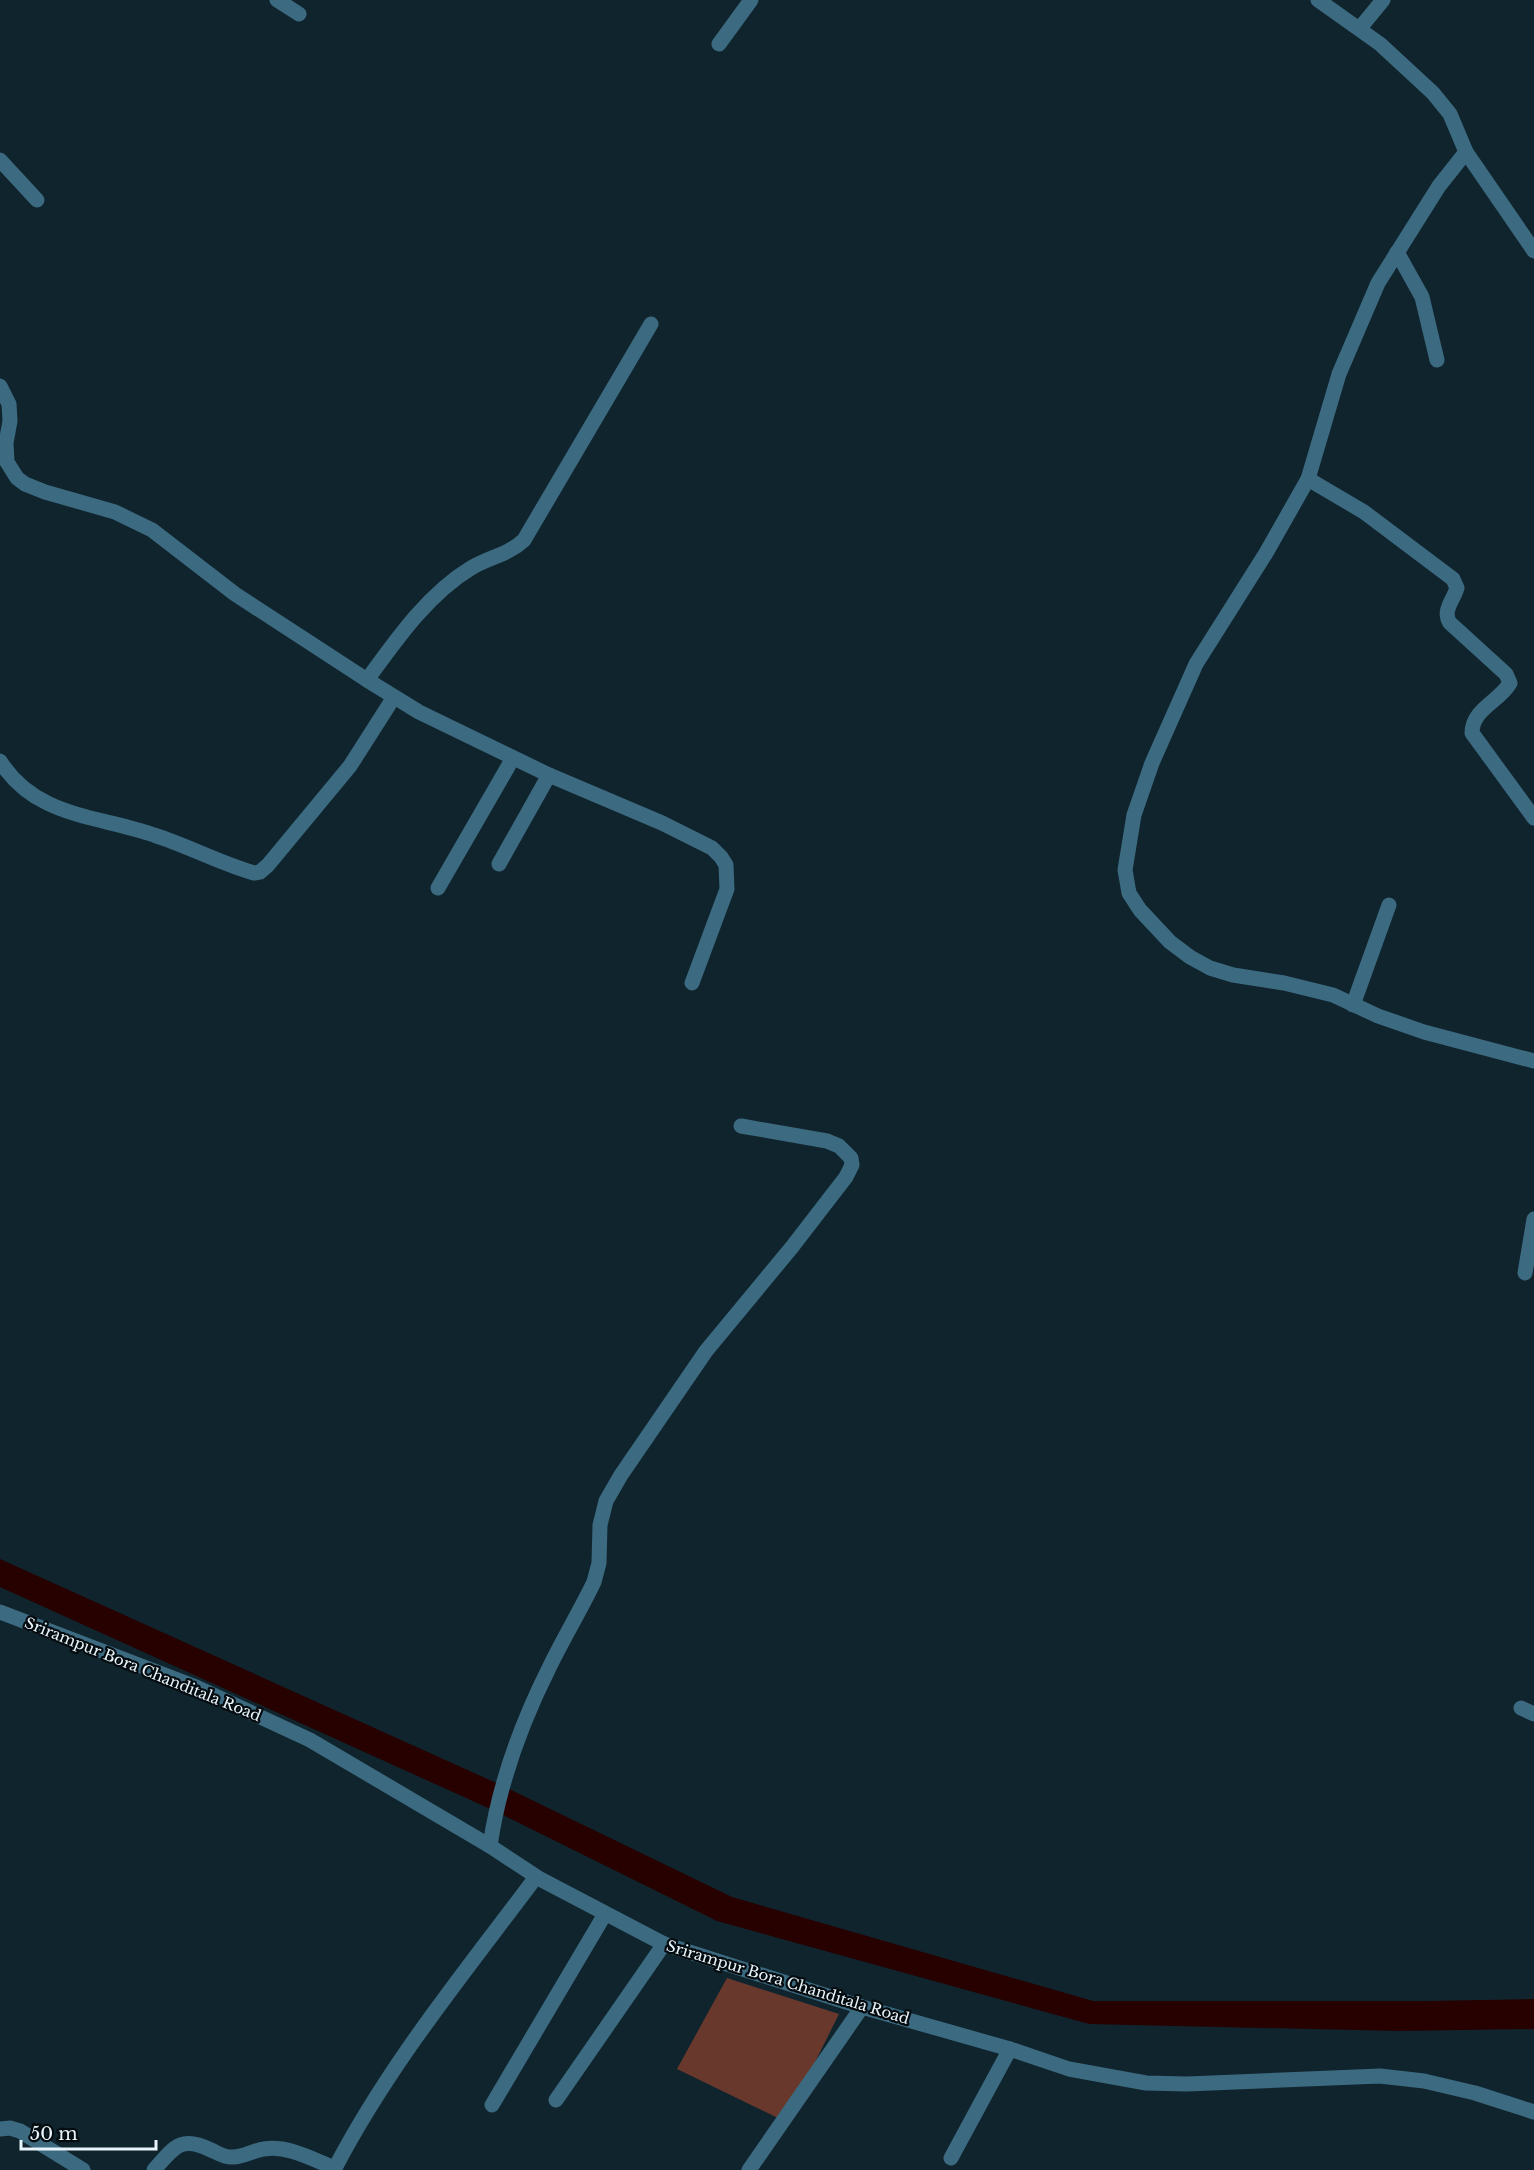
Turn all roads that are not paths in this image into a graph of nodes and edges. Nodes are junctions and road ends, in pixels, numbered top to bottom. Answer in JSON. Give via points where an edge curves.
{"nodes":[{"id":1,"x":277,"y":0,"type":"edge"},
{"id":2,"x":751,"y":0,"type":"edge"},
{"id":3,"x":1318,"y":0,"type":"edge"},
{"id":4,"x":1383,"y":0,"type":"edge"},
{"id":5,"x":299,"y":14,"type":"dead end"},
{"id":6,"x":1360,"y":28,"type":"junction"},
{"id":7,"x":719,"y":44,"type":"dead end"},
{"id":8,"x":1467,"y":152,"type":"junction"},
{"id":9,"x":0,"y":160,"type":"edge"},
{"id":10,"x":37,"y":200,"type":"dead end"},
{"id":11,"x":1533,"y":245,"type":"edge"},
{"id":12,"x":1397,"y":252,"type":"junction"},
{"id":13,"x":651,"y":324,"type":"dead end"},
{"id":14,"x":1437,"y":360,"type":"dead end"},
{"id":15,"x":0,"y":386,"type":"edge"},
{"id":16,"x":1308,"y":479,"type":"junction"},
{"id":17,"x":367,"y":680,"type":"junction"},
{"id":18,"x":394,"y":697,"type":"junction"},
{"id":19,"x":513,"y":758,"type":"junction"},
{"id":20,"x":0,"y":761,"type":"edge"},
{"id":21,"x":549,"y":775,"type":"junction"},
{"id":22,"x":1534,"y":818,"type":"edge"},
{"id":23,"x":499,"y":864,"type":"dead end"},
{"id":24,"x":438,"y":888,"type":"dead end"},
{"id":25,"x":1389,"y":905,"type":"dead end"},
{"id":26,"x":692,"y":983,"type":"dead end"},
{"id":27,"x":1353,"y":1005,"type":"junction"},
{"id":28,"x":1534,"y":1061,"type":"edge"},
{"id":29,"x":741,"y":1126,"type":"dead end"},
{"id":30,"x":1534,"y":1219,"type":"edge"},
{"id":31,"x":1525,"y":1273,"type":"dead end"},
{"id":32,"x":0,"y":1612,"type":"edge"},
{"id":33,"x":490,"y":1846,"type":"junction"},
{"id":34,"x":536,"y":1877,"type":"junction"},
{"id":35,"x":605,"y":1914,"type":"junction"},
{"id":36,"x":664,"y":1944,"type":"junction"},
{"id":37,"x":861,"y":2007,"type":"junction"},
{"id":38,"x":1010,"y":2049,"type":"junction"},
{"id":39,"x":556,"y":2100,"type":"dead end"},
{"id":40,"x":492,"y":2105,"type":"dead end"},
{"id":41,"x":1534,"y":2112,"type":"edge"},
{"id":42,"x":0,"y":2129,"type":"edge"},
{"id":43,"x":951,"y":2158,"type":"dead end"},
{"id":44,"x":335,"y":2169,"type":"edge"},
{"id":45,"x":83,"y":2170,"type":"edge"},
{"id":46,"x":154,"y":2170,"type":"edge"},
{"id":47,"x":749,"y":2170,"type":"edge"}],
"edges":[{"from":1,"to":5,"type":"street"},
{"from":2,"to":7,"type":"street"},
{"from":3,"to":6,"type":"street"},
{"from":4,"to":6,"type":"street"},
{"from":6,"to":8,"type":"street","via":[[1433,93],[1450,114]]},
{"from":8,"to":11,"type":"street"},
{"from":8,"to":12,"type":"street","via":[[1439,186]]},
{"from":9,"to":10,"type":"street"},
{"from":12,"to":14,"type":"street","via":[[1422,297]]},
{"from":12,"to":16,"type":"street","via":[[1378,283],[1339,374]]},
{"from":13,"to":17,"type":"street","via":[[524,540],[507,554],[472,567],[440,592],[392,645]]},
{"from":15,"to":17,"type":"street","via":[[9,405],[7,462],[17,478],[45,492],[115,512],[152,530],[235,594]]},
{"from":16,"to":22,"type":"street","via":[[1364,512],[1453,579],[1457,588],[1446,618],[1506,674],[1510,683],[1478,714],[1472,733]]},
{"from":16,"to":27,"type":"street","via":[[1196,664],[1152,763],[1134,815],[1125,870],[1129,893],[1140,910],[1190,957],[1226,973],[1333,995]]},
{"from":17,"to":18,"type":"street"},
{"from":18,"to":19,"type":"street"},
{"from":18,"to":20,"type":"street","via":[[326,797],[268,865],[254,873],[139,829],[74,815],[42,802],[17,782]]},
{"from":19,"to":21,"type":"street"},
{"from":19,"to":24,"type":"street"},
{"from":21,"to":23,"type":"street"},
{"from":21,"to":26,"type":"street","via":[[662,824],[712,848],[721,857],[726,865],[727,889]]},
{"from":25,"to":27,"type":"street"},
{"from":27,"to":28,"type":"street","via":[[1424,1032]]},
{"from":29,"to":33,"type":"street","via":[[839,1146],[851,1158],[852,1165],[792,1247],[706,1351],[606,1501],[594,1582],[531,1707],[503,1784]]},
{"from":30,"to":31,"type":"street"},
{"from":32,"to":33,"type":"street","name":"Srirampur Bora Chanditala Road","via":[[254,1713],[310,1740]]},
{"from":33,"to":34,"type":"street","name":"Srirampur Bora Chanditala Road"},
{"from":34,"to":35,"type":"street","name":"Srirampur Bora Chanditala Road"},
{"from":34,"to":44,"type":"street","via":[[397,2065]]},
{"from":35,"to":36,"type":"street","name":"Srirampur Bora Chanditala Road"},
{"from":35,"to":40,"type":"street"},
{"from":36,"to":37,"type":"street","name":"Srirampur Bora Chanditala Road"},
{"from":36,"to":39,"type":"street"},
{"from":37,"to":38,"type":"street","name":"Srirampur Bora Chanditala Road"},
{"from":37,"to":47,"type":"street"},
{"from":38,"to":41,"type":"street","name":"Srirampur Bora Chanditala Road","via":[[1069,2069],[1146,2083],[1380,2076],[1424,2080]]},
{"from":38,"to":43,"type":"street"},
{"from":42,"to":45,"type":"street","via":[[20,2131]]},
{"from":44,"to":46,"type":"street","via":[[283,2148],[231,2157],[189,2142],[171,2150]]}]}
